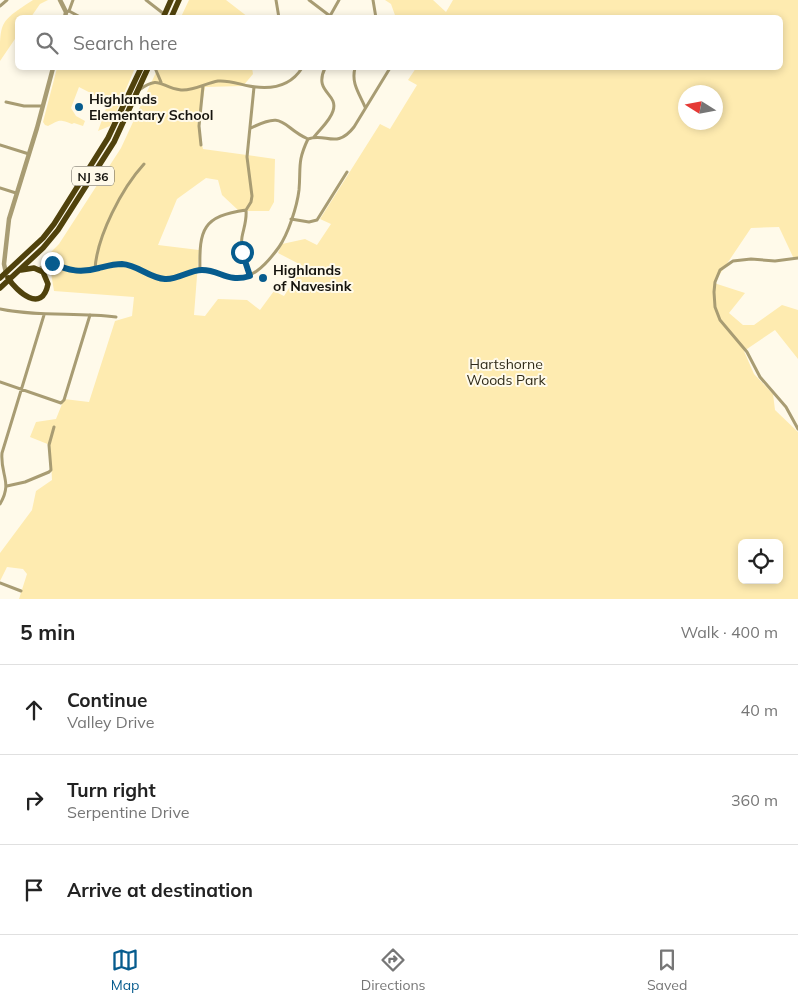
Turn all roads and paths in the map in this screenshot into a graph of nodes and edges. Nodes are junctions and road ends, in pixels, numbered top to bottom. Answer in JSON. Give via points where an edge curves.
{"nodes":[{"id":1,"x":7,"y":0,"type":"edge"},
{"id":2,"x":60,"y":0,"type":"edge"},
{"id":3,"x":73,"y":0,"type":"edge"},
{"id":4,"x":146,"y":0,"type":"edge"},
{"id":5,"x":172,"y":0,"type":"edge"},
{"id":6,"x":179,"y":0,"type":"edge"},
{"id":7,"x":276,"y":0,"type":"edge"},
{"id":8,"x":309,"y":0,"type":"edge"},
{"id":9,"x":339,"y":0,"type":"edge"},
{"id":10,"x":373,"y":0,"type":"edge"},
{"id":11,"x":0,"y":6,"type":"edge"},
{"id":12,"x":67,"y":14,"type":"edge"},
{"id":13,"x":165,"y":15,"type":"edge"},
{"id":14,"x":166,"y":15,"type":"edge"},
{"id":15,"x":167,"y":15,"type":"edge"},
{"id":16,"x":278,"y":15,"type":"edge"},
{"id":17,"x":328,"y":15,"type":"edge"},
{"id":18,"x":332,"y":15,"type":"edge"},
{"id":19,"x":376,"y":15,"type":"edge"},
{"id":20,"x":52,"y":70,"type":"edge"},
{"id":21,"x":140,"y":70,"type":"edge"},
{"id":22,"x":147,"y":70,"type":"edge"},
{"id":23,"x":156,"y":70,"type":"edge"},
{"id":24,"x":300,"y":70,"type":"edge"},
{"id":25,"x":324,"y":70,"type":"edge"},
{"id":26,"x":355,"y":70,"type":"edge"},
{"id":27,"x":389,"y":70,"type":"edge"},
{"id":28,"x":161,"y":82,"type":"junction"},
{"id":29,"x":203,"y":86,"type":"junction"},
{"id":30,"x":254,"y":86,"type":"junction"},
{"id":31,"x":138,"y":91,"type":"junction"},
{"id":32,"x":6,"y":102,"type":"dead end"},
{"id":33,"x":43,"y":106,"type":"junction"},
{"id":34,"x":365,"y":107,"type":"junction"},
{"id":35,"x":250,"y":128,"type":"junction"},
{"id":36,"x":315,"y":136,"type":"junction"},
{"id":37,"x":308,"y":139,"type":"junction"},
{"id":38,"x":201,"y":145,"type":"dead end"},
{"id":39,"x":0,"y":146,"type":"edge"},
{"id":40,"x":29,"y":154,"type":"junction"},
{"id":41,"x":144,"y":164,"type":"dead end"},
{"id":42,"x":346,"y":172,"type":"dead end"},
{"id":43,"x":0,"y":188,"type":"edge"},
{"id":44,"x":16,"y":193,"type":"junction"},
{"id":45,"x":246,"y":210,"type":"junction"},
{"id":46,"x":291,"y":219,"type":"junction"},
{"id":47,"x":796,"y":258,"type":"edge"},
{"id":48,"x":38,"y":269,"type":"junction"},
{"id":49,"x":95,"y":269,"type":"junction"},
{"id":50,"x":200,"y":270,"type":"junction"},
{"id":51,"x":18,"y":271,"type":"junction"},
{"id":52,"x":6,"y":273,"type":"junction"},
{"id":53,"x":250,"y":276,"type":"junction"},
{"id":54,"x":0,"y":278,"type":"edge"},
{"id":55,"x":9,"y":279,"type":"junction"},
{"id":56,"x":0,"y":288,"type":"edge"},
{"id":57,"x":0,"y":310,"type":"edge"},
{"id":58,"x":44,"y":315,"type":"junction"},
{"id":59,"x":90,"y":315,"type":"junction"},
{"id":60,"x":116,"y":317,"type":"dead end"},
{"id":61,"x":0,"y":382,"type":"edge"},
{"id":62,"x":21,"y":390,"type":"junction"},
{"id":63,"x":54,"y":427,"type":"dead end"},
{"id":64,"x":798,"y":429,"type":"edge"},
{"id":65,"x":7,"y":486,"type":"junction"},
{"id":66,"x":0,"y":504,"type":"edge"},
{"id":67,"x":0,"y":582,"type":"edge"},
{"id":68,"x":21,"y":591,"type":"dead end"}],
"edges":[{"from":1,"to":11,"type":"street"},
{"from":2,"to":12,"type":"street"},
{"from":3,"to":12,"type":"street"},
{"from":4,"to":13,"type":"street"},
{"from":5,"to":14,"type":"highway"},
{"from":6,"to":15,"type":"highway"},
{"from":7,"to":16,"type":"street"},
{"from":8,"to":17,"type":"street"},
{"from":9,"to":18,"type":"street"},
{"from":10,"to":19,"type":"street"},
{"from":20,"to":33,"type":"street"},
{"from":21,"to":52,"type":"highway","number":"NJ 36","via":[[108,138],[54,224]]},
{"from":22,"to":31,"type":"highway","number":"NJ 36"},
{"from":23,"to":28,"type":"street"},
{"from":24,"to":30,"type":"street","via":[[280,86]]},
{"from":25,"to":36,"type":"street","via":[[322,85],[332,99],[333,110]]},
{"from":26,"to":34,"type":"street","via":[[354,85]]},
{"from":27,"to":34,"type":"street"},
{"from":28,"to":29,"type":"street","via":[[181,90]]},
{"from":28,"to":31,"type":"street","via":[[152,82]]},
{"from":29,"to":30,"type":"street","via":[[221,81]]},
{"from":29,"to":38,"type":"street"},
{"from":30,"to":35,"type":"street"},
{"from":31,"to":51,"type":"highway","number":"NJ 36","via":[[114,142],[62,225]]},
{"from":32,"to":33,"type":"street"},
{"from":33,"to":40,"type":"street"},
{"from":34,"to":36,"type":"street","via":[[344,137],[332,140]]},
{"from":35,"to":37,"type":"street","via":[[277,120]]},
{"from":35,"to":45,"type":"street","via":[[246,157],[252,196]]},
{"from":36,"to":37,"type":"street"},
{"from":37,"to":46,"type":"street","via":[[300,159],[299,190]]},
{"from":39,"to":40,"type":"street"},
{"from":40,"to":44,"type":"street"},
{"from":41,"to":49,"type":"street","via":[[116,204],[99,248]]},
{"from":42,"to":46,"type":"street","via":[[317,220]]},
{"from":43,"to":44,"type":"street"},
{"from":44,"to":52,"type":"street","via":[[9,219]]},
{"from":45,"to":50,"type":"street","via":[[222,214],[206,227],[200,242]]},
{"from":45,"to":53,"type":"street","via":[[241,248]]},
{"from":46,"to":53,"type":"street","via":[[279,247],[262,268]]},
{"from":47,"to":64,"type":"street","via":[[733,261],[720,270],[714,292],[720,320],[747,352],[760,377],[786,407]]},
{"from":48,"to":49,"type":"street","via":[[50,263],[76,272]]},
{"from":48,"to":51,"type":"highway"},
{"from":48,"to":55,"type":"highway","via":[[48,284],[39,297],[26,297]]},
{"from":49,"to":50,"type":"street","via":[[124,264],[166,279]]},
{"from":50,"to":53,"type":"street","via":[[234,278]]},
{"from":51,"to":55,"type":"highway","number":"NJ 36"},
{"from":52,"to":54,"type":"highway","number":"NJ 36"},
{"from":52,"to":55,"type":"highway"},
{"from":55,"to":56,"type":"highway","number":"NJ 36"},
{"from":57,"to":58,"type":"street"},
{"from":58,"to":59,"type":"street"},
{"from":58,"to":62,"type":"street"},
{"from":59,"to":60,"type":"street"},
{"from":59,"to":62,"type":"street","via":[[64,400],[61,403]]},
{"from":61,"to":62,"type":"street"},
{"from":62,"to":65,"type":"street","via":[[2,454]]},
{"from":63,"to":65,"type":"street","via":[[49,445],[51,470]]},
{"from":65,"to":66,"type":"street"},
{"from":67,"to":68,"type":"street"}]}
